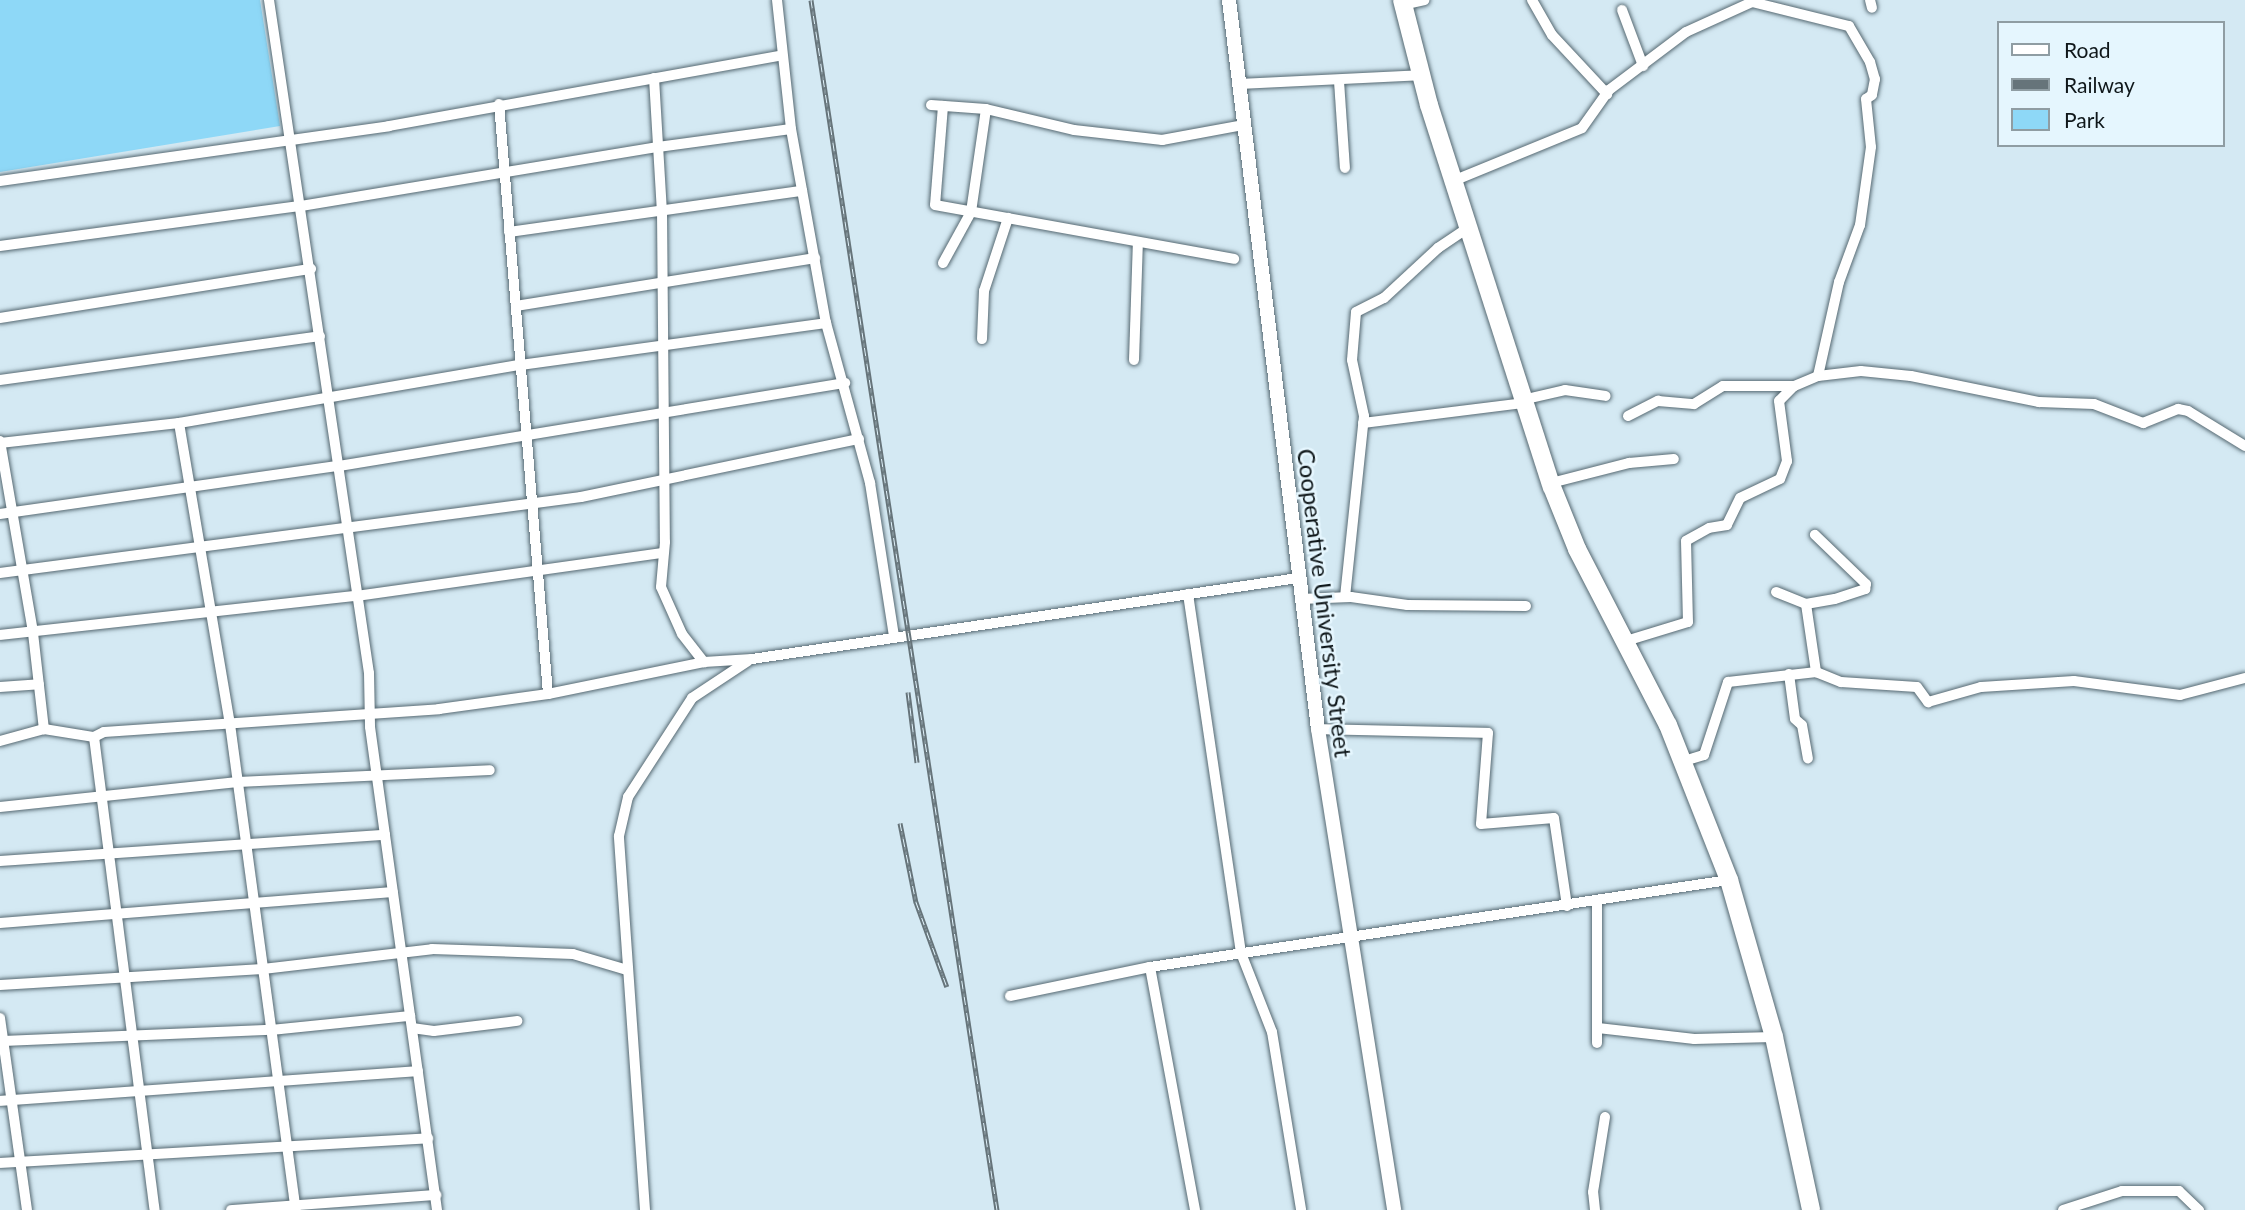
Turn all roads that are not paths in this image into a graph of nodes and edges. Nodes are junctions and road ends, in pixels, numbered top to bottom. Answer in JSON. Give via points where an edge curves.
{"nodes":[{"id":1,"x":269,"y":0,"type":"edge"},
{"id":2,"x":777,"y":0,"type":"edge"},
{"id":3,"x":1229,"y":0,"type":"edge"},
{"id":4,"x":1424,"y":0,"type":"edge"},
{"id":5,"x":1532,"y":0,"type":"edge"},
{"id":6,"x":1403,"y":3,"type":"edge"},
{"id":7,"x":1622,"y":10,"type":"dead end"},
{"id":8,"x":780,"y":56,"type":"junction"},
{"id":9,"x":1643,"y":65,"type":"junction"},
{"id":10,"x":1420,"y":75,"type":"junction"},
{"id":11,"x":654,"y":78,"type":"junction"},
{"id":12,"x":1339,"y":81,"type":"junction"},
{"id":13,"x":1239,"y":84,"type":"junction"},
{"id":14,"x":1607,"y":94,"type":"junction"},
{"id":15,"x":499,"y":104,"type":"junction"},
{"id":16,"x":931,"y":105,"type":"dead end"},
{"id":17,"x":943,"y":106,"type":"junction"},
{"id":18,"x":986,"y":109,"type":"junction"},
{"id":19,"x":1243,"y":125,"type":"junction"},
{"id":20,"x":790,"y":130,"type":"junction"},
{"id":21,"x":291,"y":136,"type":"junction"},
{"id":22,"x":658,"y":146,"type":"junction"},
{"id":23,"x":1345,"y":168,"type":"dead end"},
{"id":24,"x":504,"y":173,"type":"junction"},
{"id":25,"x":0,"y":181,"type":"edge"},
{"id":26,"x":1453,"y":181,"type":"junction"},
{"id":27,"x":802,"y":191,"type":"junction"},
{"id":28,"x":301,"y":206,"type":"junction"},
{"id":29,"x":662,"y":211,"type":"junction"},
{"id":30,"x":971,"y":212,"type":"junction"},
{"id":31,"x":1008,"y":218,"type":"junction"},
{"id":32,"x":1468,"y":228,"type":"junction"},
{"id":33,"x":509,"y":232,"type":"junction"},
{"id":34,"x":1138,"y":242,"type":"junction"},
{"id":35,"x":0,"y":246,"type":"edge"},
{"id":36,"x":815,"y":258,"type":"junction"},
{"id":37,"x":1234,"y":259,"type":"dead end"},
{"id":38,"x":943,"y":263,"type":"dead end"},
{"id":39,"x":311,"y":269,"type":"junction"},
{"id":40,"x":663,"y":282,"type":"junction"},
{"id":41,"x":516,"y":306,"type":"junction"},
{"id":42,"x":0,"y":318,"type":"edge"},
{"id":43,"x":826,"y":323,"type":"junction"},
{"id":44,"x":320,"y":337,"type":"junction"},
{"id":45,"x":982,"y":339,"type":"dead end"},
{"id":46,"x":663,"y":345,"type":"junction"},
{"id":47,"x":1134,"y":360,"type":"dead end"},
{"id":48,"x":520,"y":365,"type":"junction"},
{"id":49,"x":1818,"y":376,"type":"junction"},
{"id":50,"x":0,"y":380,"type":"edge"},
{"id":51,"x":845,"y":383,"type":"junction"},
{"id":52,"x":1794,"y":386,"type":"junction"},
{"id":53,"x":1606,"y":396,"type":"dead end"},
{"id":54,"x":329,"y":398,"type":"junction"},
{"id":55,"x":1522,"y":402,"type":"junction"},
{"id":56,"x":664,"y":411,"type":"junction"},
{"id":57,"x":1628,"y":416,"type":"dead end"},
{"id":58,"x":179,"y":423,"type":"junction"},
{"id":59,"x":1363,"y":423,"type":"junction"},
{"id":60,"x":526,"y":432,"type":"junction"},
{"id":61,"x":859,"y":439,"type":"junction"},
{"id":62,"x":0,"y":442,"type":"edge"},
{"id":63,"x":2245,"y":446,"type":"edge"},
{"id":64,"x":1675,"y":459,"type":"dead end"},
{"id":65,"x":339,"y":466,"type":"junction"},
{"id":66,"x":664,"y":478,"type":"junction"},
{"id":67,"x":1551,"y":483,"type":"junction"},
{"id":68,"x":190,"y":487,"type":"junction"},
{"id":69,"x":532,"y":504,"type":"junction"},
{"id":70,"x":12,"y":512,"type":"junction"},
{"id":71,"x":0,"y":514,"type":"edge"},
{"id":72,"x":348,"y":529,"type":"junction"},
{"id":73,"x":1815,"y":535,"type":"dead end"},
{"id":74,"x":200,"y":548,"type":"junction"},
{"id":75,"x":663,"y":553,"type":"junction"},
{"id":76,"x":22,"y":570,"type":"junction"},
{"id":77,"x":535,"y":571,"type":"junction"},
{"id":78,"x":0,"y":573,"type":"edge"},
{"id":79,"x":1298,"y":578,"type":"junction"},
{"id":80,"x":1776,"y":592,"type":"dead end"},
{"id":81,"x":1188,"y":594,"type":"junction"},
{"id":82,"x":356,"y":596,"type":"junction"},
{"id":83,"x":1345,"y":597,"type":"junction"},
{"id":84,"x":1300,"y":599,"type":"junction"},
{"id":85,"x":1806,"y":604,"type":"junction"},
{"id":86,"x":1526,"y":607,"type":"dead end"},
{"id":87,"x":211,"y":611,"type":"junction"},
{"id":88,"x":33,"y":633,"type":"junction"},
{"id":89,"x":0,"y":635,"type":"edge"},
{"id":90,"x":894,"y":637,"type":"junction"},
{"id":91,"x":1626,"y":641,"type":"junction"},
{"id":92,"x":752,"y":659,"type":"junction"},
{"id":93,"x":704,"y":662,"type":"junction"},
{"id":94,"x":1816,"y":672,"type":"junction"},
{"id":95,"x":1789,"y":674,"type":"junction"},
{"id":96,"x":2245,"y":678,"type":"edge"},
{"id":97,"x":39,"y":684,"type":"junction"},
{"id":98,"x":0,"y":687,"type":"edge"},
{"id":99,"x":548,"y":694,"type":"junction"},
{"id":100,"x":371,"y":715,"type":"junction"},
{"id":101,"x":230,"y":724,"type":"junction"},
{"id":102,"x":44,"y":729,"type":"junction"},
{"id":103,"x":1318,"y":729,"type":"junction"},
{"id":104,"x":94,"y":737,"type":"junction"},
{"id":105,"x":0,"y":741,"type":"edge"},
{"id":106,"x":1808,"y":758,"type":"dead end"},
{"id":107,"x":1684,"y":761,"type":"junction"},
{"id":108,"x":490,"y":770,"type":"dead end"},
{"id":109,"x":377,"y":777,"type":"junction"},
{"id":110,"x":238,"y":782,"type":"junction"},
{"id":111,"x":102,"y":794,"type":"junction"},
{"id":112,"x":0,"y":807,"type":"edge"},
{"id":113,"x":385,"y":835,"type":"junction"},
{"id":114,"x":246,"y":846,"type":"junction"},
{"id":115,"x":109,"y":852,"type":"junction"},
{"id":116,"x":0,"y":860,"type":"edge"},
{"id":117,"x":1729,"y":880,"type":"junction"},
{"id":118,"x":393,"y":892,"type":"junction"},
{"id":119,"x":1597,"y":900,"type":"junction"},
{"id":120,"x":254,"y":902,"type":"junction"},
{"id":121,"x":1567,"y":906,"type":"junction"},
{"id":122,"x":117,"y":915,"type":"junction"},
{"id":123,"x":0,"y":923,"type":"edge"},
{"id":124,"x":1350,"y":937,"type":"junction"},
{"id":125,"x":1241,"y":953,"type":"junction"},
{"id":126,"x":402,"y":954,"type":"junction"},
{"id":127,"x":1150,"y":968,"type":"junction"},
{"id":128,"x":262,"y":969,"type":"junction"},
{"id":129,"x":627,"y":970,"type":"junction"},
{"id":130,"x":125,"y":978,"type":"junction"},
{"id":131,"x":0,"y":985,"type":"edge"},
{"id":132,"x":1010,"y":996,"type":"dead end"},
{"id":133,"x":410,"y":1016,"type":"junction"},
{"id":134,"x":0,"y":1018,"type":"edge"},
{"id":135,"x":517,"y":1021,"type":"dead end"},
{"id":136,"x":412,"y":1028,"type":"junction"},
{"id":137,"x":1598,"y":1028,"type":"junction"},
{"id":138,"x":271,"y":1030,"type":"junction"},
{"id":139,"x":132,"y":1035,"type":"junction"},
{"id":140,"x":1774,"y":1037,"type":"junction"},
{"id":141,"x":3,"y":1041,"type":"junction"},
{"id":142,"x":1597,"y":1043,"type":"dead end"},
{"id":143,"x":418,"y":1071,"type":"junction"},
{"id":144,"x":278,"y":1084,"type":"junction"},
{"id":145,"x":139,"y":1089,"type":"junction"},
{"id":146,"x":11,"y":1100,"type":"junction"},
{"id":147,"x":0,"y":1101,"type":"edge"},
{"id":148,"x":1605,"y":1117,"type":"dead end"},
{"id":149,"x":428,"y":1138,"type":"junction"},
{"id":150,"x":286,"y":1144,"type":"junction"},
{"id":151,"x":147,"y":1153,"type":"junction"},
{"id":152,"x":20,"y":1161,"type":"junction"},
{"id":153,"x":0,"y":1163,"type":"edge"},
{"id":154,"x":436,"y":1195,"type":"junction"},
{"id":155,"x":295,"y":1207,"type":"edge"},
{"id":156,"x":27,"y":1210,"type":"edge"},
{"id":157,"x":155,"y":1210,"type":"edge"},
{"id":158,"x":231,"y":1210,"type":"edge"},
{"id":159,"x":437,"y":1210,"type":"edge"},
{"id":160,"x":645,"y":1210,"type":"edge"},
{"id":161,"x":1195,"y":1210,"type":"edge"},
{"id":162,"x":1301,"y":1210,"type":"edge"},
{"id":163,"x":1394,"y":1210,"type":"edge"},
{"id":164,"x":1595,"y":1210,"type":"edge"},
{"id":165,"x":1811,"y":1210,"type":"edge"},
{"id":166,"x":2063,"y":1210,"type":"edge"},
{"id":167,"x":2199,"y":1210,"type":"edge"}],
"edges":[{"from":1,"to":21,"type":"street"},
{"from":2,"to":8,"type":"street"},
{"from":3,"to":13,"type":"street","name":"Cooperative University Street"},
{"from":4,"to":6,"type":"street"},
{"from":5,"to":14,"type":"street","via":[[1552,35]]},
{"from":6,"to":10,"type":"highway"},
{"from":7,"to":9,"type":"street"},
{"from":8,"to":11,"type":"street"},
{"from":8,"to":20,"type":"street"},
{"from":9,"to":14,"type":"street"},
{"from":9,"to":49,"type":"street","via":[[1686,32],[1752,2],[1849,26],[1856,38],[1875,79],[1872,95],[1866,99],[1871,147],[1860,225],[1839,282]]},
{"from":10,"to":12,"type":"street"},
{"from":10,"to":26,"type":"highway"},
{"from":11,"to":15,"type":"street"},
{"from":11,"to":22,"type":"street"},
{"from":12,"to":13,"type":"street"},
{"from":12,"to":23,"type":"street"},
{"from":13,"to":19,"type":"street","name":"Cooperative University Street"},
{"from":14,"to":26,"type":"street","via":[[1582,128]]},
{"from":15,"to":21,"type":"street","via":[[389,126]]},
{"from":15,"to":24,"type":"street"},
{"from":16,"to":17,"type":"street"},
{"from":17,"to":18,"type":"street"},
{"from":17,"to":30,"type":"street","via":[[935,205]]},
{"from":18,"to":19,"type":"street","via":[[1074,130],[1162,140]]},
{"from":18,"to":30,"type":"street"},
{"from":19,"to":79,"type":"street","name":"Cooperative University Street"},
{"from":20,"to":22,"type":"street"},
{"from":20,"to":27,"type":"street"},
{"from":21,"to":25,"type":"street"},
{"from":21,"to":28,"type":"street"},
{"from":22,"to":24,"type":"street"},
{"from":22,"to":29,"type":"street"},
{"from":24,"to":28,"type":"street"},
{"from":24,"to":33,"type":"street"},
{"from":26,"to":32,"type":"highway"},
{"from":27,"to":29,"type":"street"},
{"from":27,"to":36,"type":"street"},
{"from":28,"to":35,"type":"street"},
{"from":28,"to":39,"type":"street"},
{"from":29,"to":33,"type":"street"},
{"from":29,"to":40,"type":"street"},
{"from":30,"to":31,"type":"street"},
{"from":30,"to":38,"type":"street"},
{"from":31,"to":34,"type":"street"},
{"from":31,"to":45,"type":"street","via":[[984,291]]},
{"from":32,"to":55,"type":"highway"},
{"from":32,"to":59,"type":"street","via":[[1437,248],[1384,298],[1356,312],[1352,360]]},
{"from":33,"to":41,"type":"street"},
{"from":34,"to":37,"type":"street"},
{"from":34,"to":47,"type":"street"},
{"from":36,"to":40,"type":"street"},
{"from":36,"to":43,"type":"street"},
{"from":39,"to":42,"type":"street"},
{"from":39,"to":44,"type":"street"},
{"from":40,"to":41,"type":"street"},
{"from":40,"to":46,"type":"street"},
{"from":41,"to":48,"type":"street"},
{"from":43,"to":46,"type":"street"},
{"from":43,"to":51,"type":"street"},
{"from":44,"to":50,"type":"street"},
{"from":44,"to":54,"type":"street"},
{"from":46,"to":48,"type":"street"},
{"from":46,"to":56,"type":"street"},
{"from":48,"to":54,"type":"street"},
{"from":48,"to":60,"type":"street"},
{"from":49,"to":52,"type":"street"},
{"from":49,"to":63,"type":"street","via":[[1861,371],[1911,376],[2039,402],[2094,404],[2143,423],[2179,409]]},
{"from":51,"to":56,"type":"street"},
{"from":51,"to":61,"type":"street"},
{"from":52,"to":57,"type":"street","via":[[1723,386],[1694,404],[1658,401]]},
{"from":52,"to":91,"type":"street","via":[[1779,401],[1787,461],[1780,480],[1740,498],[1727,525],[1686,541],[1688,622]]},
{"from":53,"to":55,"type":"street","via":[[1565,390]]},
{"from":54,"to":58,"type":"street"},
{"from":54,"to":65,"type":"street"},
{"from":55,"to":59,"type":"street"},
{"from":55,"to":67,"type":"highway"},
{"from":56,"to":60,"type":"street"},
{"from":56,"to":66,"type":"street"},
{"from":58,"to":62,"type":"street"},
{"from":58,"to":68,"type":"street"},
{"from":59,"to":83,"type":"street"},
{"from":60,"to":65,"type":"street"},
{"from":60,"to":69,"type":"street"},
{"from":61,"to":66,"type":"street"},
{"from":61,"to":90,"type":"street"},
{"from":62,"to":70,"type":"street"},
{"from":64,"to":67,"type":"street","via":[[1629,463]]},
{"from":65,"to":68,"type":"street"},
{"from":65,"to":72,"type":"street"},
{"from":66,"to":69,"type":"street"},
{"from":66,"to":75,"type":"street"},
{"from":67,"to":91,"type":"highway","via":[[1577,549]]},
{"from":68,"to":70,"type":"street"},
{"from":68,"to":74,"type":"street"},
{"from":69,"to":72,"type":"street"},
{"from":69,"to":77,"type":"street"},
{"from":70,"to":71,"type":"street"},
{"from":70,"to":76,"type":"street"},
{"from":72,"to":74,"type":"street"},
{"from":72,"to":82,"type":"street"},
{"from":73,"to":85,"type":"street","via":[[1866,584],[1865,589],[1835,599]]},
{"from":74,"to":76,"type":"street"},
{"from":74,"to":87,"type":"street"},
{"from":75,"to":77,"type":"street"},
{"from":75,"to":93,"type":"street","via":[[661,587],[682,634]]},
{"from":76,"to":78,"type":"street"},
{"from":76,"to":88,"type":"street"},
{"from":77,"to":82,"type":"street"},
{"from":77,"to":99,"type":"street"},
{"from":79,"to":81,"type":"street"},
{"from":79,"to":84,"type":"street","name":"Cooperative University Street"},
{"from":80,"to":85,"type":"street"},
{"from":81,"to":90,"type":"street"},
{"from":81,"to":125,"type":"street"},
{"from":82,"to":87,"type":"street"},
{"from":82,"to":100,"type":"street"},
{"from":83,"to":84,"type":"street"},
{"from":83,"to":86,"type":"street","via":[[1407,605]]},
{"from":84,"to":103,"type":"street","name":"Cooperative University Street"},
{"from":85,"to":94,"type":"street"},
{"from":87,"to":88,"type":"street"},
{"from":87,"to":101,"type":"street"},
{"from":88,"to":89,"type":"street"},
{"from":88,"to":97,"type":"street"},
{"from":90,"to":92,"type":"street"},
{"from":91,"to":107,"type":"highway"},
{"from":92,"to":93,"type":"street"},
{"from":92,"to":129,"type":"street","via":[[692,698],[628,797],[619,836]]},
{"from":93,"to":99,"type":"street"},
{"from":94,"to":95,"type":"street"},
{"from":94,"to":96,"type":"street","via":[[1841,682],[1917,687],[1928,702],[1981,687],[2074,681],[2180,695]]},
{"from":95,"to":106,"type":"street","via":[[1795,719],[1802,725]]},
{"from":95,"to":107,"type":"street","via":[[1728,682],[1704,755]]},
{"from":97,"to":98,"type":"street"},
{"from":97,"to":102,"type":"street"},
{"from":99,"to":100,"type":"street"},
{"from":100,"to":101,"type":"street"},
{"from":100,"to":109,"type":"street"},
{"from":101,"to":104,"type":"street","via":[[104,732]]},
{"from":101,"to":110,"type":"street"},
{"from":102,"to":104,"type":"street"},
{"from":102,"to":105,"type":"street"},
{"from":103,"to":121,"type":"street","via":[[1488,733],[1481,824],[1554,818]]},
{"from":103,"to":124,"type":"street","name":"Cooperative University Street"},
{"from":104,"to":111,"type":"street"},
{"from":107,"to":117,"type":"highway"},
{"from":108,"to":109,"type":"street"},
{"from":109,"to":110,"type":"street"},
{"from":109,"to":113,"type":"street"},
{"from":110,"to":111,"type":"street"},
{"from":110,"to":114,"type":"street"},
{"from":111,"to":112,"type":"street"},
{"from":111,"to":115,"type":"street"},
{"from":113,"to":114,"type":"street"},
{"from":113,"to":118,"type":"street"},
{"from":114,"to":115,"type":"street"},
{"from":114,"to":120,"type":"street"},
{"from":115,"to":116,"type":"street"},
{"from":115,"to":122,"type":"street"},
{"from":117,"to":119,"type":"street"},
{"from":117,"to":140,"type":"highway"},
{"from":118,"to":120,"type":"street"},
{"from":118,"to":126,"type":"street"},
{"from":119,"to":121,"type":"street"},
{"from":119,"to":137,"type":"street"},
{"from":120,"to":122,"type":"street"},
{"from":120,"to":128,"type":"street"},
{"from":121,"to":124,"type":"street"},
{"from":122,"to":123,"type":"street"},
{"from":122,"to":130,"type":"street"},
{"from":124,"to":125,"type":"street"},
{"from":124,"to":163,"type":"street","name":"Cooperative University Street"},
{"from":125,"to":127,"type":"street"},
{"from":125,"to":162,"type":"street","via":[[1272,1032]]},
{"from":126,"to":128,"type":"street"},
{"from":126,"to":129,"type":"street","via":[[432,949],[531,951],[594,957]]},
{"from":126,"to":133,"type":"street"},
{"from":127,"to":132,"type":"street"},
{"from":127,"to":161,"type":"street"},
{"from":128,"to":130,"type":"street"},
{"from":128,"to":138,"type":"street"},
{"from":129,"to":160,"type":"street"},
{"from":130,"to":131,"type":"street"},
{"from":130,"to":139,"type":"street"},
{"from":133,"to":136,"type":"street"},
{"from":133,"to":138,"type":"street"},
{"from":134,"to":141,"type":"street"},
{"from":135,"to":136,"type":"street","via":[[434,1031]]},
{"from":136,"to":143,"type":"street"},
{"from":137,"to":140,"type":"street","via":[[1694,1039]]},
{"from":137,"to":142,"type":"street"},
{"from":138,"to":139,"type":"street"},
{"from":138,"to":144,"type":"street"},
{"from":139,"to":141,"type":"street"},
{"from":139,"to":145,"type":"street"},
{"from":140,"to":165,"type":"highway"},
{"from":141,"to":146,"type":"street"},
{"from":143,"to":144,"type":"street"},
{"from":143,"to":149,"type":"street"},
{"from":144,"to":145,"type":"street"},
{"from":144,"to":150,"type":"street"},
{"from":145,"to":146,"type":"street"},
{"from":145,"to":151,"type":"street"},
{"from":146,"to":147,"type":"street"},
{"from":146,"to":152,"type":"street"},
{"from":148,"to":164,"type":"street","via":[[1593,1192]]},
{"from":149,"to":150,"type":"street"},
{"from":149,"to":154,"type":"street"},
{"from":150,"to":151,"type":"street"},
{"from":150,"to":155,"type":"street"},
{"from":151,"to":152,"type":"street"},
{"from":151,"to":157,"type":"street"},
{"from":152,"to":153,"type":"street"},
{"from":152,"to":156,"type":"street"},
{"from":154,"to":155,"type":"street"},
{"from":154,"to":159,"type":"street"},
{"from":155,"to":158,"type":"street"},
{"from":166,"to":167,"type":"street","via":[[2122,1191],[2179,1191]]}]}
